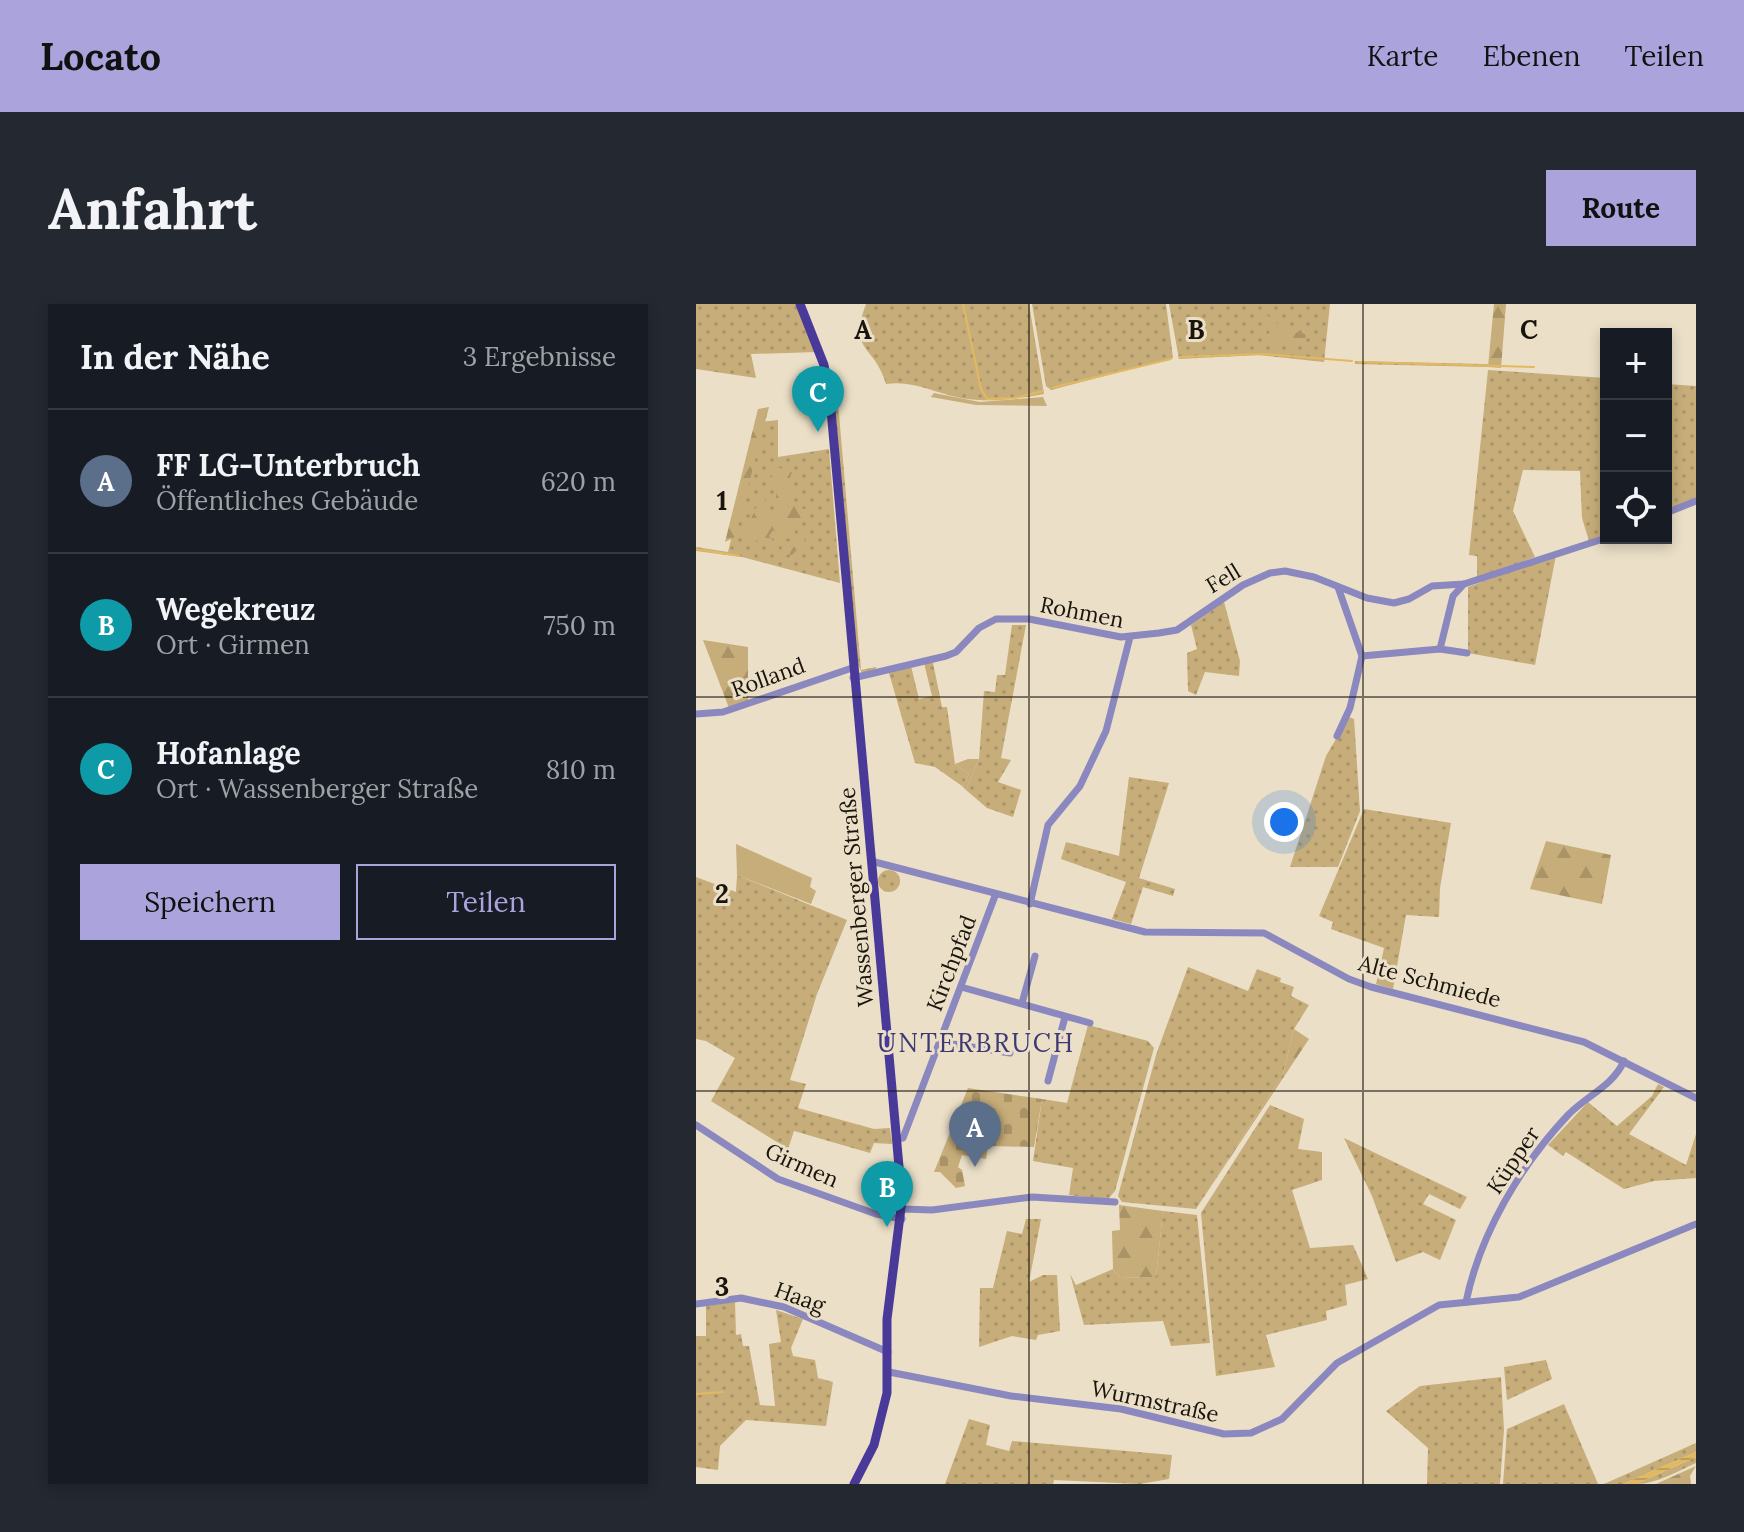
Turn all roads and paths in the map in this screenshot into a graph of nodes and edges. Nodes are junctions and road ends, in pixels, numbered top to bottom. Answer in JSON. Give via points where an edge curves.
{"nodes":[{"id":1,"x":800,"y":304,"type":"edge"},
{"id":2,"x":1696,"y":501,"type":"edge"},
{"id":3,"x":1672,"y":511,"type":"edge"},
{"id":4,"x":1600,"y":540,"type":"edge"},
{"id":5,"x":1464,"y":584,"type":"junction"},
{"id":6,"x":1448,"y":585,"type":"junction"},
{"id":7,"x":1338,"y":587,"type":"junction"},
{"id":8,"x":1453,"y":596,"type":"junction"},
{"id":9,"x":1130,"y":637,"type":"junction"},
{"id":10,"x":1440,"y":649,"type":"junction"},
{"id":11,"x":1467,"y":653,"type":"dead end"},
{"id":12,"x":1362,"y":656,"type":"junction"},
{"id":13,"x":852,"y":673,"type":"junction"},
{"id":14,"x":696,"y":714,"type":"edge"},
{"id":15,"x":1337,"y":736,"type":"dead end"},
{"id":16,"x":871,"y":861,"type":"junction"},
{"id":17,"x":995,"y":896,"type":"junction"},
{"id":18,"x":1030,"y":904,"type":"junction"},
{"id":19,"x":1035,"y":956,"type":"dead end"},
{"id":20,"x":961,"y":987,"type":"junction"},
{"id":21,"x":1022,"y":1003,"type":"junction"},
{"id":22,"x":1065,"y":1017,"type":"junction"},
{"id":23,"x":1090,"y":1023,"type":"dead end"},
{"id":24,"x":940,"y":1042,"type":"junction"},
{"id":25,"x":1010,"y":1053,"type":"dead end"},
{"id":26,"x":1624,"y":1061,"type":"junction"},
{"id":27,"x":1048,"y":1081,"type":"dead end"},
{"id":28,"x":1696,"y":1098,"type":"edge"},
{"id":29,"x":696,"y":1125,"type":"edge"},
{"id":30,"x":897,"y":1139,"type":"junction"},
{"id":31,"x":1115,"y":1202,"type":"dead end"},
{"id":32,"x":902,"y":1214,"type":"junction"},
{"id":33,"x":1696,"y":1224,"type":"edge"},
{"id":34,"x":1466,"y":1302,"type":"junction"},
{"id":35,"x":696,"y":1304,"type":"edge"},
{"id":36,"x":888,"y":1352,"type":"junction"},
{"id":37,"x":889,"y":1372,"type":"junction"},
{"id":38,"x":854,"y":1484,"type":"edge"}],
"edges":[{"from":1,"to":13,"type":"main road","name":"Wassenberger Straße","via":[[829,390]]},
{"from":2,"to":3,"type":"street"},
{"from":4,"to":5,"type":"street","name":"Fell"},
{"from":5,"to":6,"type":"street","name":"Fell"},
{"from":5,"to":8,"type":"street","name":"Fell"},
{"from":6,"to":7,"type":"street","name":"Fell","via":[[1432,586],[1394,603]]},
{"from":6,"to":8,"type":"street"},
{"from":7,"to":9,"type":"street","name":"Fell","via":[[1285,571],[1270,573],[1177,630]]},
{"from":7,"to":12,"type":"street"},
{"from":8,"to":10,"type":"street","name":"Fell"},
{"from":9,"to":13,"type":"street","name":"Rohmen","via":[[1029,619],[996,619],[946,656]]},
{"from":9,"to":18,"type":"street","name":"Rohmen","via":[[1106,731],[1080,786],[1048,825]]},
{"from":10,"to":11,"type":"street"},
{"from":10,"to":12,"type":"street"},
{"from":12,"to":15,"type":"street","via":[[1350,708]]},
{"from":13,"to":14,"type":"street","name":"Rolland","via":[[723,712]]},
{"from":13,"to":16,"type":"main road","name":"Wassenberger Straße"},
{"from":16,"to":17,"type":"street","name":"Alte Schmiede"},
{"from":16,"to":30,"type":"main road","name":"Wassenberger Straße"},
{"from":17,"to":18,"type":"street","name":"Alte Schmiede"},
{"from":17,"to":20,"type":"street","name":"Kirchpfad"},
{"from":18,"to":26,"type":"street","name":"Alte Schmiede","via":[[1145,932],[1264,933],[1349,979],[1584,1042]]},
{"from":19,"to":21,"type":"street"},
{"from":20,"to":21,"type":"street"},
{"from":20,"to":24,"type":"street","name":"Kirchpfad"},
{"from":21,"to":22,"type":"street"},
{"from":22,"to":23,"type":"street"},
{"from":22,"to":27,"type":"street"},
{"from":24,"to":25,"type":"street","name":"Kirchpfad"},
{"from":24,"to":30,"type":"street","name":"Kirchpfad","via":[[903,1138]]},
{"from":26,"to":28,"type":"street","name":"Alte Schmiede"},
{"from":26,"to":34,"type":"street","name":"Küpper","via":[[1615,1076],[1570,1112],[1521,1176],[1477,1260]]},
{"from":29,"to":32,"type":"street","name":"Girmen","via":[[778,1179],[876,1214]]},
{"from":30,"to":32,"type":"main road","name":"Wassenberger Straße"},
{"from":31,"to":32,"type":"street","name":"Girmen","via":[[1032,1197]]},
{"from":32,"to":36,"type":"main road","name":"Wassenberger Straße","via":[[887,1319]]},
{"from":33,"to":34,"type":"street","name":"Wurmstraße","via":[[1519,1297]]},
{"from":34,"to":37,"type":"street","name":"Wurmstraße","via":[[1420,1314],[1337,1363],[1282,1419],[1235,1435],[1121,1409],[1011,1396]]},
{"from":35,"to":36,"type":"street","name":"Haag","via":[[741,1298],[784,1307]]},
{"from":36,"to":37,"type":"main road","name":"Wassenberger Straße"},
{"from":37,"to":38,"type":"main road","name":"Wassenberger Straße","via":[[874,1445]]}]}
